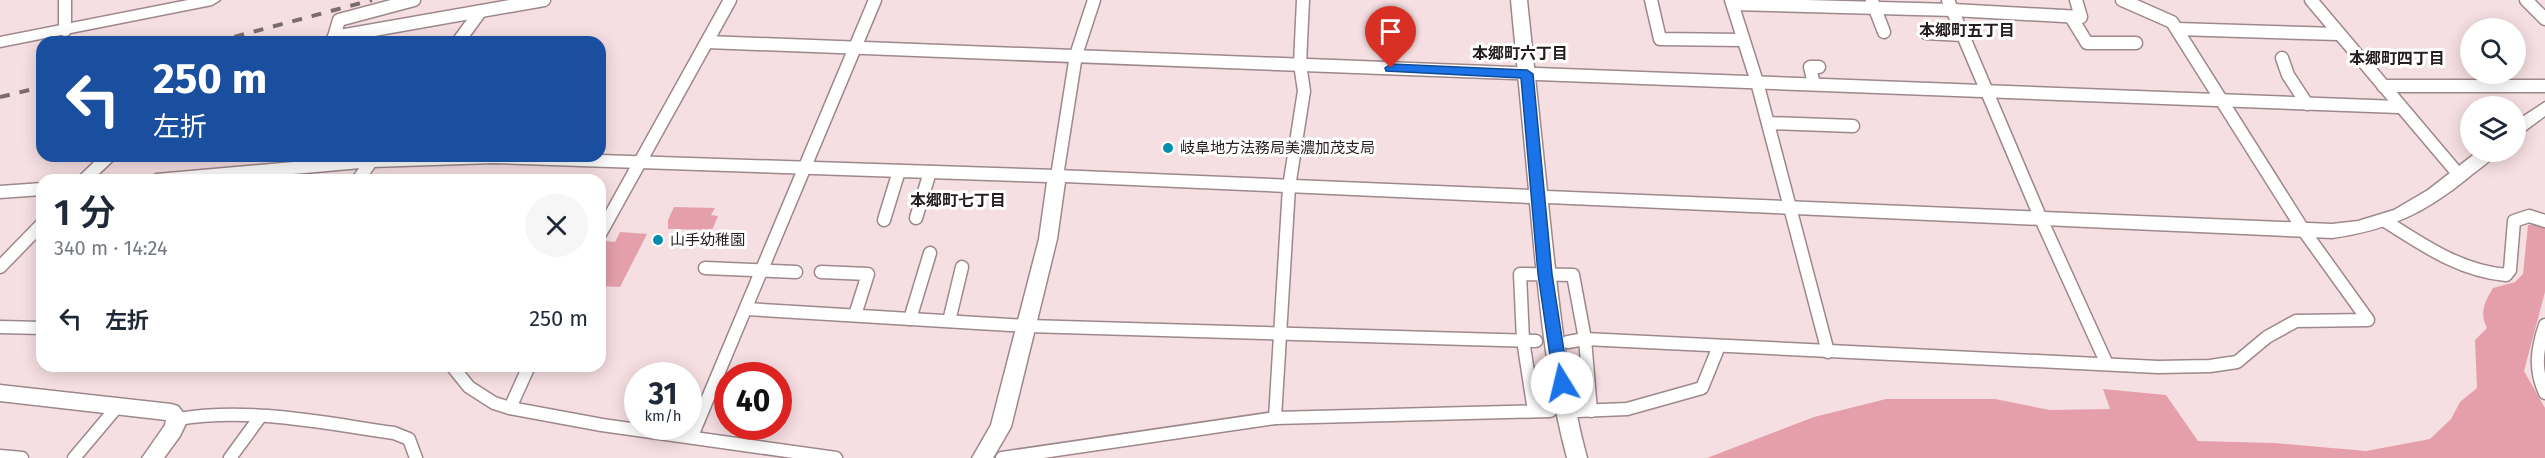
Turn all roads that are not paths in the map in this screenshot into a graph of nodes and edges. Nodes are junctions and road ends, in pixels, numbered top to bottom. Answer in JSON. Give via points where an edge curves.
{"nodes":[{"id":1,"x":65,"y":0,"type":"edge"},
{"id":2,"x":212,"y":0,"type":"edge"},
{"id":3,"x":414,"y":0,"type":"edge"},
{"id":4,"x":544,"y":0,"type":"edge"},
{"id":5,"x":730,"y":0,"type":"edge"},
{"id":6,"x":875,"y":0,"type":"edge"},
{"id":7,"x":1094,"y":0,"type":"edge"},
{"id":8,"x":1303,"y":0,"type":"edge"},
{"id":9,"x":1519,"y":0,"type":"edge"},
{"id":10,"x":1651,"y":0,"type":"edge"},
{"id":11,"x":2076,"y":0,"type":"edge"},
{"id":12,"x":2122,"y":0,"type":"edge"},
{"id":13,"x":2311,"y":0,"type":"edge"},
{"id":14,"x":2526,"y":0,"type":"edge"},
{"id":15,"x":1732,"y":2,"type":"edge"},
{"id":16,"x":1796,"y":3,"type":"edge"},
{"id":17,"x":1873,"y":4,"type":"edge"},
{"id":18,"x":1950,"y":5,"type":"edge"},
{"id":19,"x":480,"y":12,"type":"junction"},
{"id":20,"x":2071,"y":16,"type":"junction"},
{"id":21,"x":2545,"y":19,"type":"edge"},
{"id":22,"x":2177,"y":29,"type":"junction"},
{"id":23,"x":65,"y":30,"type":"junction"},
{"id":24,"x":1884,"y":32,"type":"dead end"},
{"id":25,"x":1926,"y":33,"type":"dead end"},
{"id":26,"x":2338,"y":34,"type":"junction"},
{"id":27,"x":1963,"y":35,"type":"junction"},
{"id":28,"x":334,"y":36,"type":"edge"},
{"id":29,"x":349,"y":36,"type":"edge"},
{"id":30,"x":462,"y":36,"type":"edge"},
{"id":31,"x":1742,"y":40,"type":"junction"},
{"id":32,"x":0,"y":42,"type":"edge"},
{"id":33,"x":707,"y":42,"type":"junction"},
{"id":34,"x":2136,"y":43,"type":"dead end"},
{"id":35,"x":854,"y":49,"type":"junction"},
{"id":36,"x":1076,"y":55,"type":"junction"},
{"id":37,"x":2282,"y":58,"type":"dead end"},
{"id":38,"x":1300,"y":64,"type":"junction"},
{"id":39,"x":1819,"y":67,"type":"dead end"},
{"id":40,"x":1527,"y":74,"type":"junction"},
{"id":41,"x":1757,"y":82,"type":"junction"},
{"id":42,"x":1814,"y":84,"type":"junction"},
{"id":43,"x":2383,"y":86,"type":"junction"},
{"id":44,"x":2545,"y":86,"type":"edge"},
{"id":45,"x":1988,"y":92,"type":"junction"},
{"id":46,"x":2221,"y":101,"type":"junction"},
{"id":47,"x":2307,"y":104,"type":"junction"},
{"id":48,"x":2399,"y":107,"type":"junction"},
{"id":49,"x":2545,"y":108,"type":"edge"},
{"id":50,"x":2526,"y":122,"type":"edge"},
{"id":51,"x":1768,"y":123,"type":"junction"},
{"id":52,"x":1853,"y":126,"type":"dead end"},
{"id":53,"x":606,"y":161,"type":"edge"},
{"id":54,"x":103,"y":162,"type":"edge"},
{"id":55,"x":334,"y":162,"type":"edge"},
{"id":56,"x":638,"y":162,"type":"junction"},
{"id":57,"x":2476,"y":162,"type":"edge"},
{"id":58,"x":806,"y":167,"type":"junction"},
{"id":59,"x":899,"y":171,"type":"junction"},
{"id":60,"x":930,"y":172,"type":"junction"},
{"id":61,"x":90,"y":174,"type":"edge"},
{"id":62,"x":215,"y":174,"type":"edge"},
{"id":63,"x":1057,"y":176,"type":"junction"},
{"id":64,"x":2459,"y":176,"type":"junction"},
{"id":65,"x":1289,"y":187,"type":"junction"},
{"id":66,"x":36,"y":189,"type":"edge"},
{"id":67,"x":0,"y":192,"type":"edge"},
{"id":68,"x":1539,"y":198,"type":"junction"},
{"id":69,"x":1791,"y":209,"type":"junction"},
{"id":70,"x":916,"y":218,"type":"dead end"},
{"id":71,"x":2041,"y":219,"type":"junction"},
{"id":72,"x":884,"y":220,"type":"dead end"},
{"id":73,"x":2385,"y":220,"type":"junction"},
{"id":74,"x":2545,"y":220,"type":"edge"},
{"id":75,"x":606,"y":223,"type":"edge"},
{"id":76,"x":36,"y":230,"type":"edge"},
{"id":77,"x":2304,"y":231,"type":"junction"},
{"id":78,"x":930,"y":253,"type":"dead end"},
{"id":79,"x":0,"y":267,"type":"edge"},
{"id":80,"x":962,"y":267,"type":"dead end"},
{"id":81,"x":705,"y":268,"type":"dead end"},
{"id":82,"x":763,"y":270,"type":"junction"},
{"id":83,"x":796,"y":272,"type":"dead end"},
{"id":84,"x":821,"y":272,"type":"dead end"},
{"id":85,"x":1545,"y":274,"type":"junction"},
{"id":86,"x":747,"y":309,"type":"junction"},
{"id":87,"x":855,"y":315,"type":"junction"},
{"id":88,"x":910,"y":319,"type":"junction"},
{"id":89,"x":949,"y":321,"type":"junction"},
{"id":90,"x":2545,"y":325,"type":"edge"},
{"id":91,"x":1028,"y":326,"type":"junction"},
{"id":92,"x":0,"y":327,"type":"edge"},
{"id":93,"x":36,"y":328,"type":"edge"},
{"id":94,"x":1281,"y":333,"type":"junction"},
{"id":95,"x":1585,"y":339,"type":"junction"},
{"id":96,"x":1530,"y":340,"type":"junction"},
{"id":97,"x":1568,"y":342,"type":"dead end"},
{"id":98,"x":1719,"y":346,"type":"junction"},
{"id":99,"x":1828,"y":351,"type":"junction"},
{"id":100,"x":2106,"y":362,"type":"junction"},
{"id":101,"x":457,"y":372,"type":"edge"},
{"id":102,"x":526,"y":372,"type":"edge"},
{"id":103,"x":0,"y":393,"type":"edge"},
{"id":104,"x":2545,"y":393,"type":"edge"},
{"id":105,"x":117,"y":407,"type":"junction"},
{"id":106,"x":510,"y":408,"type":"junction"},
{"id":107,"x":1534,"y":411,"type":"junction"},
{"id":108,"x":1550,"y":411,"type":"dead end"},
{"id":109,"x":702,"y":413,"type":"edge"},
{"id":110,"x":260,"y":417,"type":"junction"},
{"id":111,"x":1275,"y":418,"type":"junction"},
{"id":112,"x":178,"y":419,"type":"junction"},
{"id":113,"x":624,"y":428,"type":"edge"},
{"id":114,"x":702,"y":438,"type":"edge"},
{"id":115,"x":0,"y":456,"type":"edge"},
{"id":116,"x":22,"y":458,"type":"edge"},
{"id":117,"x":74,"y":458,"type":"edge"},
{"id":118,"x":152,"y":458,"type":"edge"},
{"id":119,"x":230,"y":458,"type":"edge"},
{"id":120,"x":417,"y":458,"type":"edge"},
{"id":121,"x":836,"y":458,"type":"edge"},
{"id":122,"x":982,"y":458,"type":"edge"},
{"id":123,"x":1002,"y":458,"type":"edge"},
{"id":124,"x":1577,"y":458,"type":"edge"}],
"edges":[{"from":1,"to":23,"type":"street"},
{"from":2,"to":23,"type":"street"},
{"from":3,"to":28,"type":"street","via":[[339,20]]},
{"from":4,"to":19,"type":"street"},
{"from":5,"to":33,"type":"street"},
{"from":6,"to":35,"type":"street"},
{"from":7,"to":36,"type":"street"},
{"from":8,"to":38,"type":"street"},
{"from":9,"to":40,"type":"street"},
{"from":10,"to":31,"type":"street","via":[[1660,39]]},
{"from":11,"to":20,"type":"street","via":[[2081,17]]},
{"from":12,"to":22,"type":"street","via":[[2162,17]]},
{"from":13,"to":26,"type":"street"},
{"from":14,"to":21,"type":"street"},
{"from":15,"to":16,"type":"street"},
{"from":15,"to":31,"type":"street"},
{"from":16,"to":17,"type":"street"},
{"from":17,"to":18,"type":"street"},
{"from":17,"to":24,"type":"street"},
{"from":18,"to":20,"type":"street"},
{"from":18,"to":27,"type":"street"},
{"from":19,"to":29,"type":"street"},
{"from":19,"to":30,"type":"street"},
{"from":20,"to":34,"type":"street","via":[[2087,43]]},
{"from":22,"to":26,"type":"street"},
{"from":22,"to":46,"type":"street"},
{"from":23,"to":32,"type":"street"},
{"from":25,"to":27,"type":"street"},
{"from":26,"to":43,"type":"street"},
{"from":27,"to":45,"type":"street"},
{"from":31,"to":41,"type":"street"},
{"from":33,"to":35,"type":"street"},
{"from":33,"to":56,"type":"street"},
{"from":35,"to":36,"type":"street"},
{"from":35,"to":58,"type":"street"},
{"from":36,"to":38,"type":"street"},
{"from":36,"to":63,"type":"street"},
{"from":37,"to":47,"type":"street"},
{"from":38,"to":40,"type":"street"},
{"from":38,"to":65,"type":"street","via":[[1304,91]]},
{"from":39,"to":42,"type":"street","via":[[1810,68]]},
{"from":40,"to":41,"type":"street"},
{"from":40,"to":68,"type":"street"},
{"from":41,"to":42,"type":"street"},
{"from":41,"to":51,"type":"street"},
{"from":42,"to":45,"type":"street"},
{"from":43,"to":44,"type":"street"},
{"from":43,"to":48,"type":"street"},
{"from":45,"to":46,"type":"street"},
{"from":45,"to":71,"type":"street"},
{"from":46,"to":47,"type":"street"},
{"from":46,"to":77,"type":"street"},
{"from":47,"to":48,"type":"street"},
{"from":48,"to":64,"type":"street"},
{"from":49,"to":50,"type":"street"},
{"from":51,"to":52,"type":"street"},
{"from":51,"to":69,"type":"street"},
{"from":53,"to":56,"type":"street"},
{"from":54,"to":61,"type":"street"},
{"from":55,"to":62,"type":"street"},
{"from":56,"to":58,"type":"street"},
{"from":56,"to":75,"type":"street"},
{"from":57,"to":64,"type":"street"},
{"from":58,"to":59,"type":"street"},
{"from":58,"to":82,"type":"street"},
{"from":59,"to":60,"type":"street"},
{"from":59,"to":72,"type":"street"},
{"from":60,"to":63,"type":"street"},
{"from":60,"to":70,"type":"street"},
{"from":63,"to":65,"type":"street"},
{"from":63,"to":91,"type":"street","via":[[1048,239]]},
{"from":64,"to":73,"type":"street","via":[[2425,204]]},
{"from":65,"to":68,"type":"street"},
{"from":65,"to":94,"type":"street"},
{"from":66,"to":67,"type":"street"},
{"from":68,"to":69,"type":"street"},
{"from":68,"to":85,"type":"street"},
{"from":69,"to":71,"type":"street"},
{"from":69,"to":99,"type":"street"},
{"from":71,"to":77,"type":"street"},
{"from":71,"to":100,"type":"street"},
{"from":73,"to":74,"type":"street","via":[[2417,242],[2476,270],[2500,275],[2510,270],[2514,221],[2529,216]]},
{"from":73,"to":77,"type":"street","via":[[2348,229]]},
{"from":76,"to":79,"type":"street"},
{"from":77,"to":100,"type":"street","via":[[2368,320],[2296,321],[2267,337],[2237,362],[2158,367]]},
{"from":78,"to":88,"type":"street"},
{"from":80,"to":89,"type":"street"},
{"from":81,"to":82,"type":"street"},
{"from":82,"to":83,"type":"street"},
{"from":82,"to":86,"type":"street"},
{"from":84,"to":87,"type":"street","via":[[868,274]]},
{"from":85,"to":95,"type":"street","via":[[1573,275]]},
{"from":85,"to":96,"type":"street","via":[[1520,274]]},
{"from":85,"to":124,"type":"street","via":[[1567,420]]},
{"from":86,"to":87,"type":"street"},
{"from":86,"to":109,"type":"street"},
{"from":87,"to":88,"type":"street"},
{"from":88,"to":89,"type":"street"},
{"from":89,"to":91,"type":"street"},
{"from":90,"to":104,"type":"street","via":[[2535,359],[2537,379]]},
{"from":91,"to":94,"type":"street"},
{"from":91,"to":122,"type":"street","via":[[1001,427]]},
{"from":92,"to":93,"type":"street"},
{"from":94,"to":96,"type":"street"},
{"from":94,"to":111,"type":"street"},
{"from":95,"to":97,"type":"street"},
{"from":95,"to":98,"type":"street"},
{"from":95,"to":98,"type":"street","via":[[1584,411],[1627,409],[1702,388]]},
{"from":96,"to":107,"type":"street"},
{"from":98,"to":99,"type":"street"},
{"from":99,"to":100,"type":"street"},
{"from":101,"to":106,"type":"street","via":[[469,387]]},
{"from":102,"to":106,"type":"street"},
{"from":103,"to":105,"type":"street"},
{"from":105,"to":112,"type":"street","via":[[171,412]]},
{"from":105,"to":117,"type":"street"},
{"from":106,"to":113,"type":"street"},
{"from":107,"to":108,"type":"street"},
{"from":107,"to":111,"type":"street"},
{"from":110,"to":112,"type":"street","via":[[199,414]]},
{"from":110,"to":119,"type":"street"},
{"from":110,"to":120,"type":"street","via":[[394,433],[409,439]]},
{"from":111,"to":123,"type":"street"},
{"from":112,"to":118,"type":"street"},
{"from":114,"to":121,"type":"street"},
{"from":115,"to":116,"type":"street"}]}
